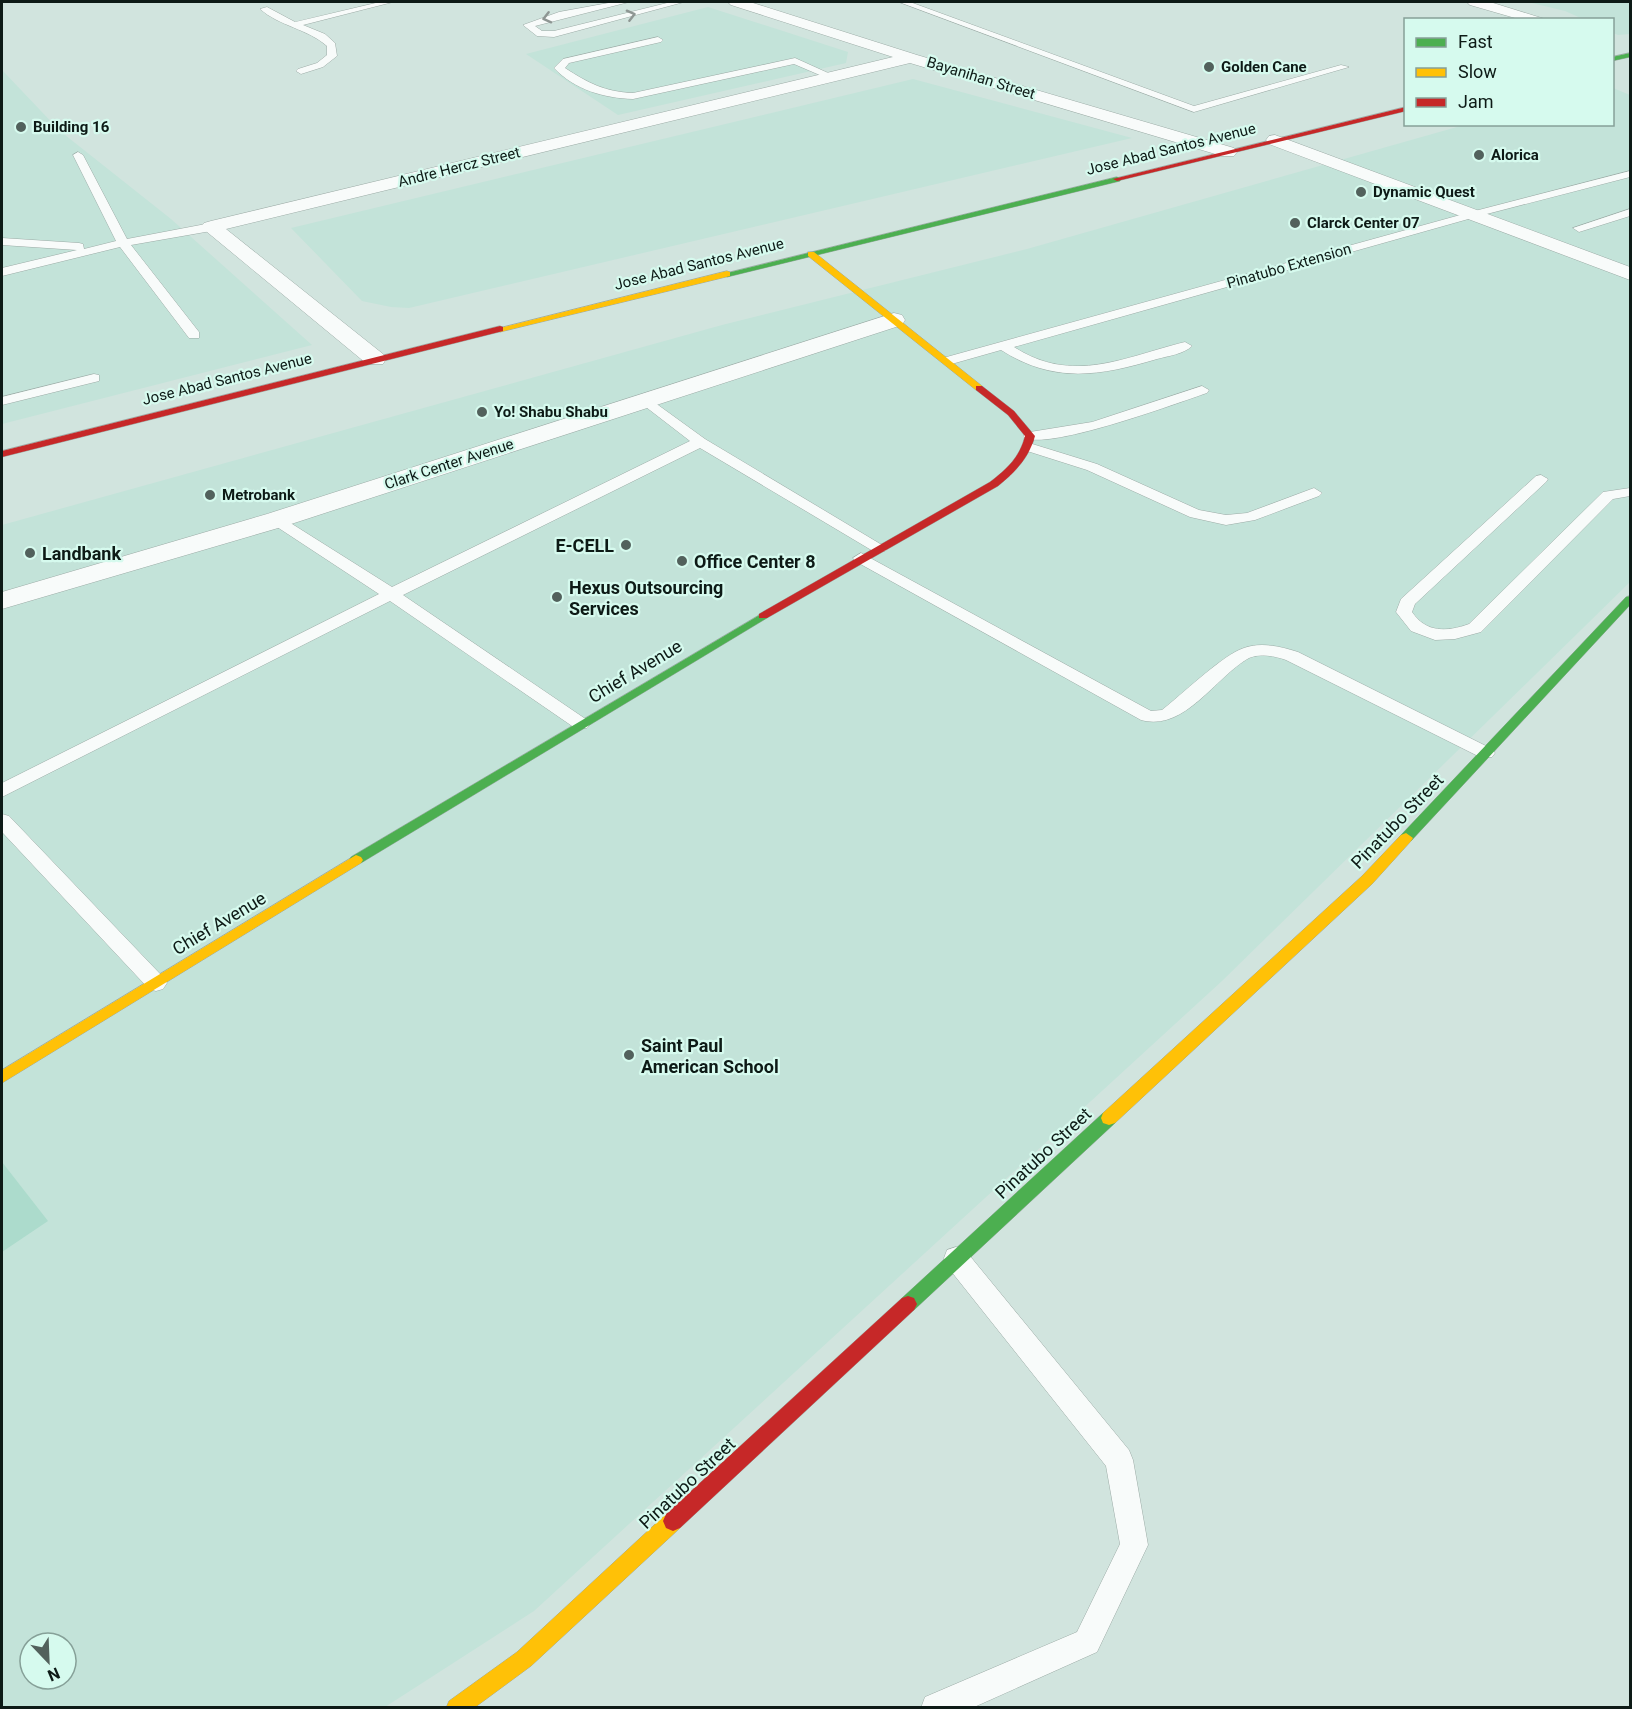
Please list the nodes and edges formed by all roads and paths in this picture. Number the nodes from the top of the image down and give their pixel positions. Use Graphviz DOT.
graph roads {
  1 [pos="389,2"];
  2 [pos="625,2"];
  3 [pos="657,2"];
  4 [pos="680,2"];
  5 [pos="736,2"];
  6 [pos="903,2"];
  7 [pos="1475,2"];
  8 [pos="670,5"];
  9 [pos="264,9"];
  10 [pos="1534,18"];
  11 [pos="294,25"];
  12 [pos="657,40"];
  13 [pos="911,58"];
  14 [pos="1344,67"];
  15 [pos="301,70"];
  16 [pos="832,77"];
  17 [pos="1404,109"];
  18 [pos="1275,140"];
  19 [pos="1228,152"];
  20 [pos="78,155"];
  21 [pos="1630,174"];
  22 [pos="1630,212"];
  23 [pos="1475,214"];
  24 [pos="211,227"];
  25 [pos="1579,228"];
  26 [pos="2,241"];
  27 [pos="123,243"];
  28 [pos="100,249"];
  29 [pos="811,254"];
  30 [pos="2,272"];
  31 [pos="1630,274"];
  32 [pos="894,320"];
  33 [pos="194,335"];
  34 [pos="1004,346"];
  35 [pos="1185,346"];
  36 [pos="375,359"];
  37 [pos="948,362"];
  38 [pos="94,378"];
  39 [pos="1202,390"];
  40 [pos="2,401"];
  41 [pos="646,401"];
  42 [pos="700,442"];
  43 [pos="1030,442"];
  44 [pos="2,454"];
  45 [pos="1541,479"];
  46 [pos="1630,492"];
  47 [pos="1314,493"];
  48 [pos="276,520"];
  49 [pos="879,548"];
  50 [pos="861,558"];
  51 [pos="391,594"];
  52 [pos="1630,599"];
  53 [pos="2,601"];
  54 [pos="582,724"];
  55 [pos="1486,753"];
  56 [pos="2,791"];
  57 [pos="2,821"];
  58 [pos="156,983"];
  59 [pos="2,1077"];
  60 [pos="956,1258"];
  61 [pos="456,1707"];
  62 [pos="936,1707"];
  1 -- 11 [label="lane"];
  2 -- 8 [label="lane, one-way"];
  3 -- 8 [label="lane"];
  4 -- 8 [label="lane"];
  5 -- 13 [label="street, Bayanihan Street"];
  6 -- 14 [label="lane"];
  7 -- 10 [label="street"];
  9 -- 11 [label="lane"];
  11 -- 15 [label="lane"];
  12 -- 16 [label="lane"];
  13 -- 16 [label="street, Andre Hercz Street"];
  13 -- 19 [label="street, Bayanihan Street"];
  16 -- 24 [label="street, Andre Hercz Street"];
  17 -- 18 [label="street, Jose Abad Santos Avenue"];
  18 -- 19 [label="street, Jose Abad Santos Avenue"];
  18 -- 23 [label="street"];
  19 -- 29 [label="street, Jose Abad Santos Avenue"];
  20 -- 27 [label="lane"];
  21 -- 23 [label="lane, Pinatubo Extension"];
  22 -- 25 [label="lane"];
  23 -- 31 [label="street"];
  23 -- 34 [label="lane, Pinatubo Extension"];
  24 -- 27 [label="lane"];
  24 -- 36 [label="street"];
  26 -- 28 [label="lane"];
  27 -- 28 [label="lane"];
  27 -- 33 [label="lane"];
  28 -- 30 [label="lane"];
  29 -- 32 [label="street"];
  29 -- 36 [label="street, Jose Abad Santos Avenue"];
  32 -- 37 [label="street"];
  32 -- 41 [label="street, Clark Center Avenue"];
  34 -- 35 [label="lane"];
  34 -- 37 [label="lane, Pinatubo Extension"];
  36 -- 44 [label="street, Jose Abad Santos Avenue"];
  37 -- 43 [label="street"];
  38 -- 40 [label="lane"];
  39 -- 43 [label="lane"];
  41 -- 42 [label="lane"];
  41 -- 48 [label="street, Clark Center Avenue"];
  42 -- 49 [label="lane"];
  42 -- 51 [label="lane"];
  43 -- 47 [label="lane"];
  43 -- 49 [label="street, Chief Avenue"];
  45 -- 46 [label="lane"];
  48 -- 51 [label="lane"];
  48 -- 53 [label="street, Clark Center Avenue"];
  49 -- 50 [label="street, Chief Avenue"];
  50 -- 54 [label="street, Chief Avenue"];
  50 -- 55 [label="lane"];
  51 -- 54 [label="lane"];
  51 -- 56 [label="lane"];
  52 -- 55 [label="street, Pinatubo Street"];
  54 -- 58 [label="street, Chief Avenue"];
  55 -- 60 [label="street, Pinatubo Street"];
  57 -- 58 [label="lane"];
  58 -- 59 [label="street, Chief Avenue"];
  60 -- 61 [label="street, Pinatubo Street"];
  60 -- 62 [label="lane"];
}
